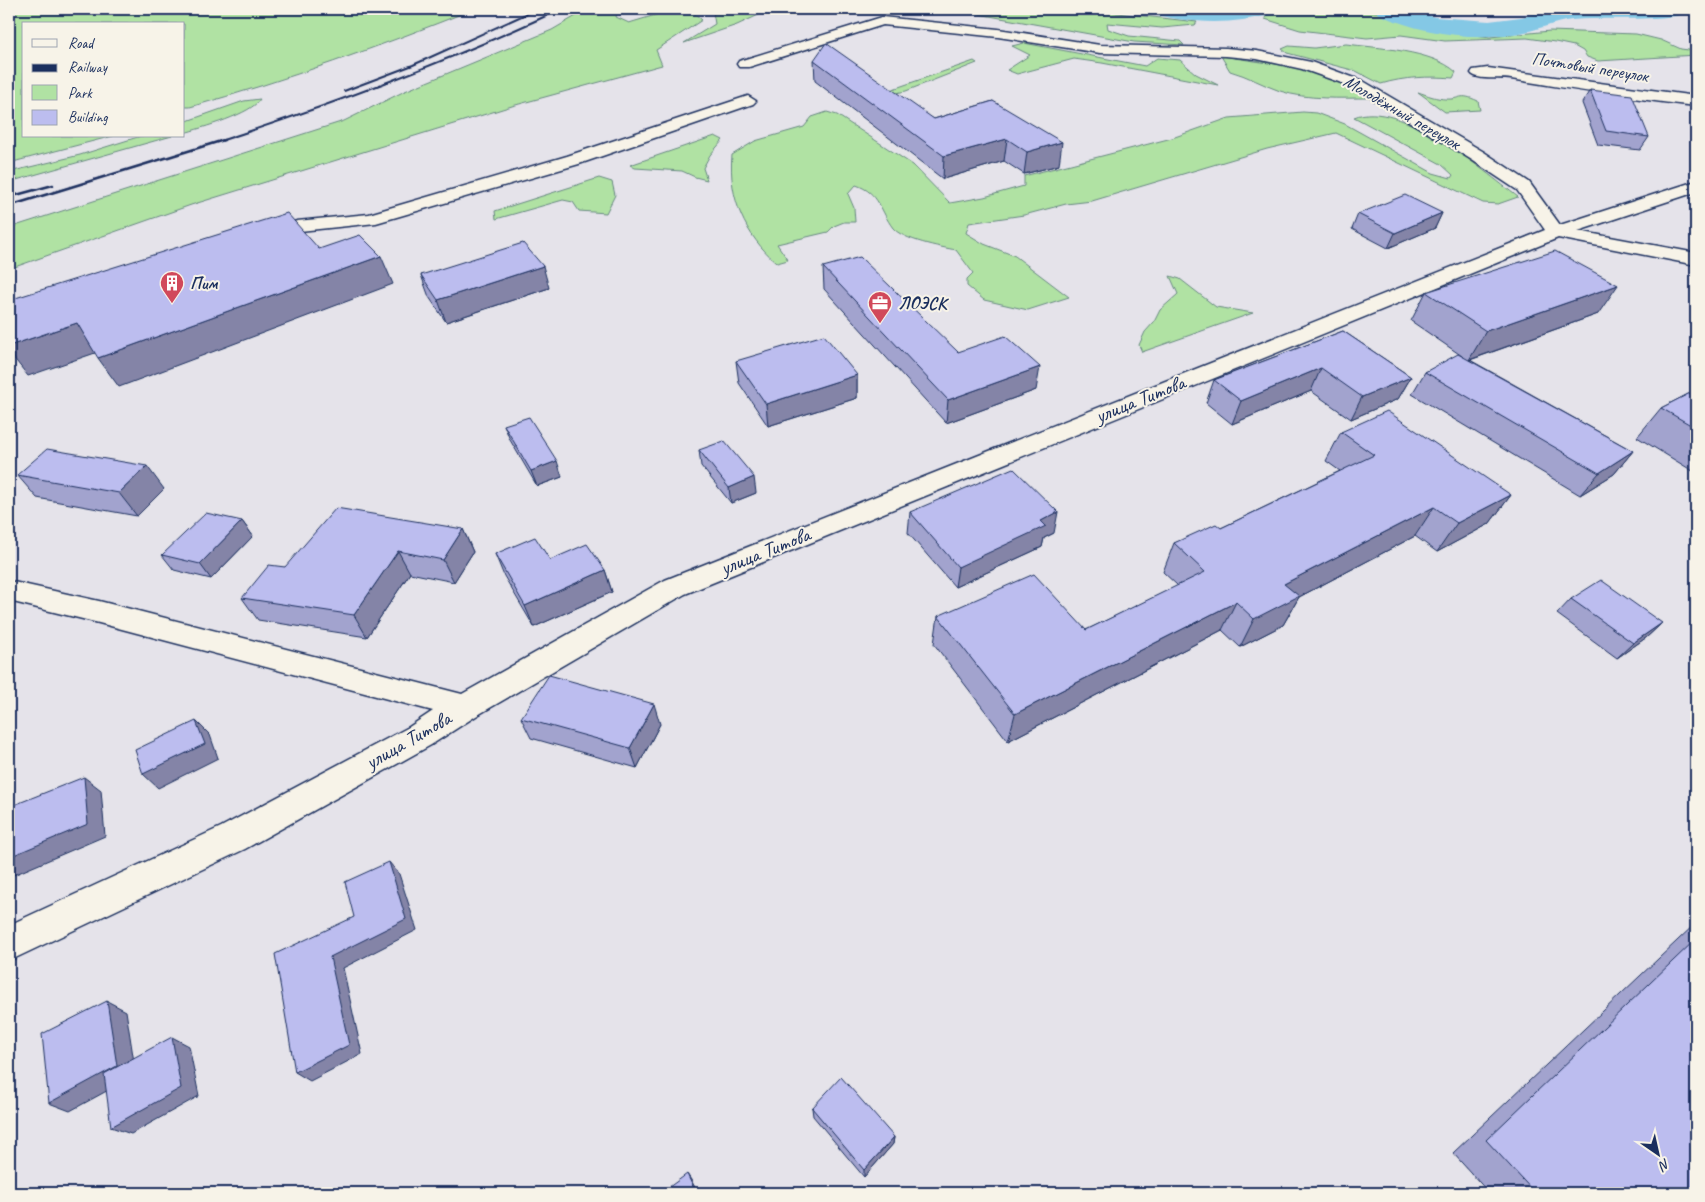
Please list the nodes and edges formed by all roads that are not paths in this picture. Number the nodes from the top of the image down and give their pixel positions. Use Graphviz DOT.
graph roads {
  1 [pos="744,64"];
  2 [pos="1478,73"];
  3 [pos="748,101"];
  4 [pos="1696,101"];
  5 [pos="1696,186"];
  6 [pos="1556,232"];
  7 [pos="242,244"];
  8 [pos="1696,259"];
  9 [pos="9,591"];
  10 [pos="465,706"];
  11 [pos="9,943"];
  1 -- 6 [label="street, Молодёжный переулок"];
  2 -- 4 [label="street, Почтовый переулок"];
  3 -- 7 [label="street"];
  5 -- 6 [label="street, улица Титова"];
  6 -- 8 [label="street"];
  6 -- 10 [label="street, улица Титова"];
  9 -- 10 [label="street"];
  10 -- 11 [label="street, улица Титова"];
}
